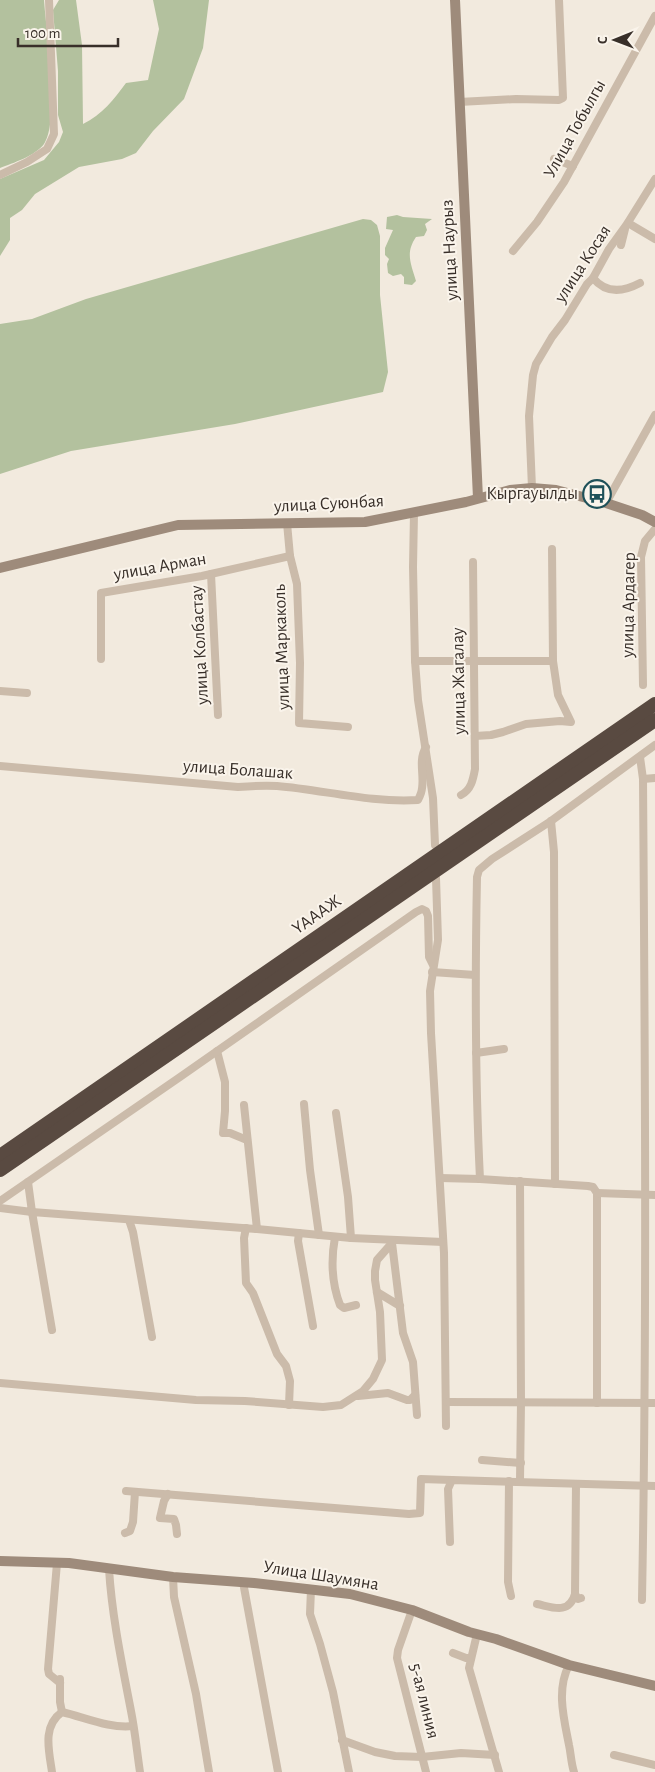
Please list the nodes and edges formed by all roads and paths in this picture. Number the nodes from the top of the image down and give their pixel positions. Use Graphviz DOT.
graph roads {
  1 [pos="49,0"];
  2 [pos="455,0"];
  3 [pos="559,0"];
  4 [pos="655,16"];
  5 [pos="459,102"];
  6 [pos="554,159"];
  7 [pos="574,166"];
  8 [pos="0,175"];
  9 [pos="655,179"];
  10 [pos="627,224"];
  11 [pos="655,239"];
  12 [pos="621,245"];
  13 [pos="514,251"];
  14 [pos="593,278"];
  15 [pos="640,283"];
  16 [pos="655,415"];
  17 [pos="532,488"];
  18 [pos="478,498"];
  19 [pos="606,504"];
  20 [pos="414,513"];
  21 [pos="655,522"];
  22 [pos="287,523"];
  23 [pos="655,529"];
  24 [pos="552,549"];
  25 [pos="290,556"];
  26 [pos="473,562"];
  27 [pos="0,568"];
  28 [pos="211,574"];
  29 [pos="101,659"];
  30 [pos="473,660"];
  31 [pos="415,661"];
  32 [pos="554,661"];
  33 [pos="643,685"];
  34 [pos="0,691"];
  35 [pos="27,694"];
  36 [pos="655,704"];
  37 [pos="218,715"];
  38 [pos="655,720"];
  39 [pos="348,728"];
  40 [pos="475,736"];
  41 [pos="655,745"];
  42 [pos="426,747"];
  43 [pos="640,757"];
  44 [pos="0,766"];
  45 [pos="655,778"];
  46 [pos="643,779"];
  47 [pos="461,795"];
  48 [pos="551,821"];
  49 [pos="435,845"];
  50 [pos="436,878"];
  51 [pos="433,968"];
  52 [pos="476,975"];
  53 [pos="504,1049"];
  54 [pos="217,1051"];
  55 [pos="476,1053"];
  56 [pos="304,1104"];
  57 [pos="244,1105"];
  58 [pos="336,1113"];
  59 [pos="247,1140"];
  60 [pos="0,1156"];
  61 [pos="0,1170"];
  62 [pos="440,1178"];
  63 [pos="480,1179"];
  64 [pos="520,1181"];
  65 [pos="28,1182"];
  66 [pos="555,1184"];
  67 [pos="597,1193"];
  68 [pos="645,1194"];
  69 [pos="655,1195"];
  70 [pos="0,1201"];
  71 [pos="0,1208"];
  72 [pos="32,1212"];
  73 [pos="129,1220"];
  74 [pos="246,1228"];
  75 [pos="257,1229"];
  76 [pos="299,1234"];
  77 [pos="319,1235"];
  78 [pos="336,1237"];
  79 [pos="351,1238"];
  80 [pos="392,1242"];
  81 [pos="443,1242"];
  82 [pos="377,1292"];
  83 [pos="356,1305"];
  84 [pos="400,1306"];
  85 [pos="313,1326"];
  86 [pos="52,1330"];
  87 [pos="152,1337"];
  88 [pos="0,1383"];
  89 [pos="415,1395"];
  90 [pos="358,1396"];
  91 [pos="447,1402"];
  92 [pos="522,1402"];
  93 [pos="597,1402"];
  94 [pos="644,1403"];
  95 [pos="655,1403"];
  96 [pos="289,1405"];
  97 [pos="417,1416"];
  98 [pos="446,1426"];
  99 [pos="482,1460"];
  100 [pos="520,1463"];
  101 [pos="452,1480"];
  102 [pos="508,1481"];
  103 [pos="520,1481"];
  104 [pos="576,1484"];
  105 [pos="645,1485"];
  106 [pos="655,1486"];
  107 [pos="126,1491"];
  108 [pos="135,1492"];
  109 [pos="168,1494"];
  110 [pos="125,1533"];
  111 [pos="177,1534"];
  112 [pos="450,1542"];
  113 [pos="0,1561"];
  114 [pos="57,1563"];
  115 [pos="109,1569"];
  116 [pos="173,1577"];
  117 [pos="243,1582"];
  118 [pos="311,1589"];
  119 [pos="511,1596"];
  120 [pos="642,1600"];
  121 [pos="537,1604"];
  122 [pos="412,1610"];
  123 [pos="477,1634"];
  124 [pos="453,1653"];
  125 [pos="471,1658"];
  126 [pos="569,1665"];
  127 [pos="655,1686"];
  128 [pos="62,1712"];
  129 [pos="133,1726"];
  130 [pos="342,1740"];
  131 [pos="495,1755"];
  132 [pos="614,1755"];
  133 [pos="422,1757"];
  134 [pos="655,1765"];
  135 [pos="52,1772"];
  136 [pos="140,1772"];
  137 [pos="209,1772"];
  138 [pos="278,1772"];
  139 [pos="349,1772"];
  140 [pos="426,1772"];
  141 [pos="499,1772"];
  142 [pos="574,1772"];
  1 -- 8 [label="street"];
  2 -- 5 [label="street, улица Наурыз"];
  3 -- 5 [label="street"];
  4 -- 7 [label="street, Улица Тобылгы"];
  5 -- 18 [label="street, улица Наурыз"];
  6 -- 7 [label="street"];
  7 -- 13 [label="street, Улица Тобылгы"];
  9 -- 10 [label="street, улица Косая"];
  10 -- 11 [label="street"];
  10 -- 12 [label="street"];
  10 -- 14 [label="street, улица Косая"];
  14 -- 15 [label="street"];
  14 -- 17 [label="street, улица Косая"];
  16 -- 19 [label="street"];
  17 -- 18 [label="street, улица Суюнбая"];
  17 -- 19 [label="street, улица Суюнбая"];
  18 -- 20 [label="street, улица Суюнбая"];
  19 -- 21 [label="street, улица Суюнбая"];
  20 -- 22 [label="street, улица Суюнбая"];
  20 -- 31 [label="street"];
  22 -- 25 [label="street, улица Маркаколь"];
  22 -- 27 [label="street, улица Суюнбая"];
  23 -- 33 [label="street, улица Ардагер"];
  24 -- 32 [label="street"];
  25 -- 28 [label="street, улица Арман"];
  25 -- 39 [label="street, улица Маркаколь"];
  26 -- 30 [label="street, улица Жагалау"];
  28 -- 29 [label="street, улица Арман"];
  28 -- 37 [label="street, улица Колбастау"];
  30 -- 31 [label="street"];
  30 -- 32 [label="street"];
  30 -- 40 [label="street, улица Жагалау"];
  31 -- 42 [label="street"];
  32 -- 40 [label="street"];
  34 -- 35 [label="street"];
  36 -- 60 [label="highway, ҮАААЖ"];
  38 -- 61 [label="highway, ҮАААЖ"];
  40 -- 47 [label="street, улица Жагалау"];
  41 -- 43 [label="street"];
  42 -- 44 [label="street, улица Болашак"];
  42 -- 49 [label="street"];
  43 -- 46 [label="street"];
  43 -- 48 [label="street"];
  45 -- 46 [label="street"];
  46 -- 68 [label="street"];
  48 -- 52 [label="street"];
  48 -- 66 [label="street"];
  50 -- 51 [label="street"];
  51 -- 52 [label="street"];
  51 -- 54 [label="street"];
  51 -- 62 [label="street"];
  52 -- 55 [label="street"];
  53 -- 55 [label="street"];
  54 -- 59 [label="street"];
  54 -- 65 [label="street"];
  55 -- 63 [label="street"];
  56 -- 77 [label="street"];
  57 -- 59 [label="street"];
  58 -- 79 [label="street"];
  59 -- 75 [label="street"];
  62 -- 63 [label="street"];
  62 -- 81 [label="street"];
  63 -- 64 [label="street"];
  64 -- 66 [label="street"];
  64 -- 92 [label="street"];
  65 -- 70 [label="street"];
  65 -- 72 [label="street"];
  66 -- 67 [label="street"];
  67 -- 68 [label="street"];
  67 -- 93 [label="street"];
  68 -- 69 [label="street"];
  68 -- 94 [label="street"];
  71 -- 72 [label="street"];
  72 -- 73 [label="street"];
  72 -- 86 [label="street"];
  73 -- 74 [label="street"];
  73 -- 87 [label="street"];
  74 -- 75 [label="street"];
  74 -- 96 [label="street"];
  75 -- 76 [label="street"];
  76 -- 77 [label="street"];
  76 -- 85 [label="street"];
  77 -- 78 [label="street"];
  78 -- 79 [label="street"];
  78 -- 83 [label="street"];
  79 -- 80 [label="street"];
  80 -- 81 [label="street"];
  80 -- 82 [label="street"];
  80 -- 84 [label="street"];
  81 -- 91 [label="street"];
  82 -- 84 [label="street"];
  82 -- 90 [label="street"];
  84 -- 89 [label="street"];
  88 -- 96 [label="street"];
  89 -- 90 [label="street"];
  89 -- 97 [label="street"];
  90 -- 96 [label="street"];
  91 -- 92 [label="street"];
  91 -- 98 [label="street"];
  92 -- 93 [label="street"];
  92 -- 100 [label="street"];
  93 -- 94 [label="street"];
  94 -- 95 [label="street"];
  94 -- 105 [label="street"];
  99 -- 100 [label="street"];
  100 -- 103 [label="street"];
  101 -- 102 [label="street"];
  101 -- 109 [label="street"];
  101 -- 112 [label="street"];
  102 -- 103 [label="street"];
  102 -- 119 [label="street"];
  103 -- 104 [label="street"];
  104 -- 105 [label="street"];
  104 -- 121 [label="street"];
  105 -- 106 [label="street"];
  105 -- 120 [label="street"];
  107 -- 108 [label="street"];
  108 -- 109 [label="street"];
  108 -- 110 [label="street"];
  109 -- 111 [label="street"];
  113 -- 114 [label="street, Улица Шаумяна"];
  114 -- 115 [label="street, Улица Шаумяна"];
  114 -- 128 [label="street"];
  115 -- 116 [label="street, Улица Шаумяна"];
  115 -- 129 [label="street"];
  116 -- 117 [label="street, Улица Шаумяна"];
  116 -- 137 [label="street"];
  117 -- 118 [label="street, Улица Шаумяна"];
  117 -- 138 [label="street"];
  118 -- 122 [label="street, Улица Шаумяна"];
  118 -- 130 [label="street"];
  122 -- 123 [label="street, Улица Шаумяна"];
  122 -- 133 [label="street, 5-ая линия"];
  123 -- 125 [label="street"];
  123 -- 126 [label="street, Улица Шаумяна"];
  124 -- 125 [label="street"];
  125 -- 131 [label="street"];
  126 -- 127 [label="street, Улица Шаумяна"];
  126 -- 142 [label="street"];
  128 -- 129 [label="street"];
  128 -- 135 [label="street"];
  129 -- 136 [label="street"];
  130 -- 133 [label="street"];
  130 -- 139 [label="street"];
  131 -- 133 [label="street"];
  131 -- 141 [label="street"];
  132 -- 134 [label="street"];
  133 -- 140 [label="street, 5-ая линия"];
}
